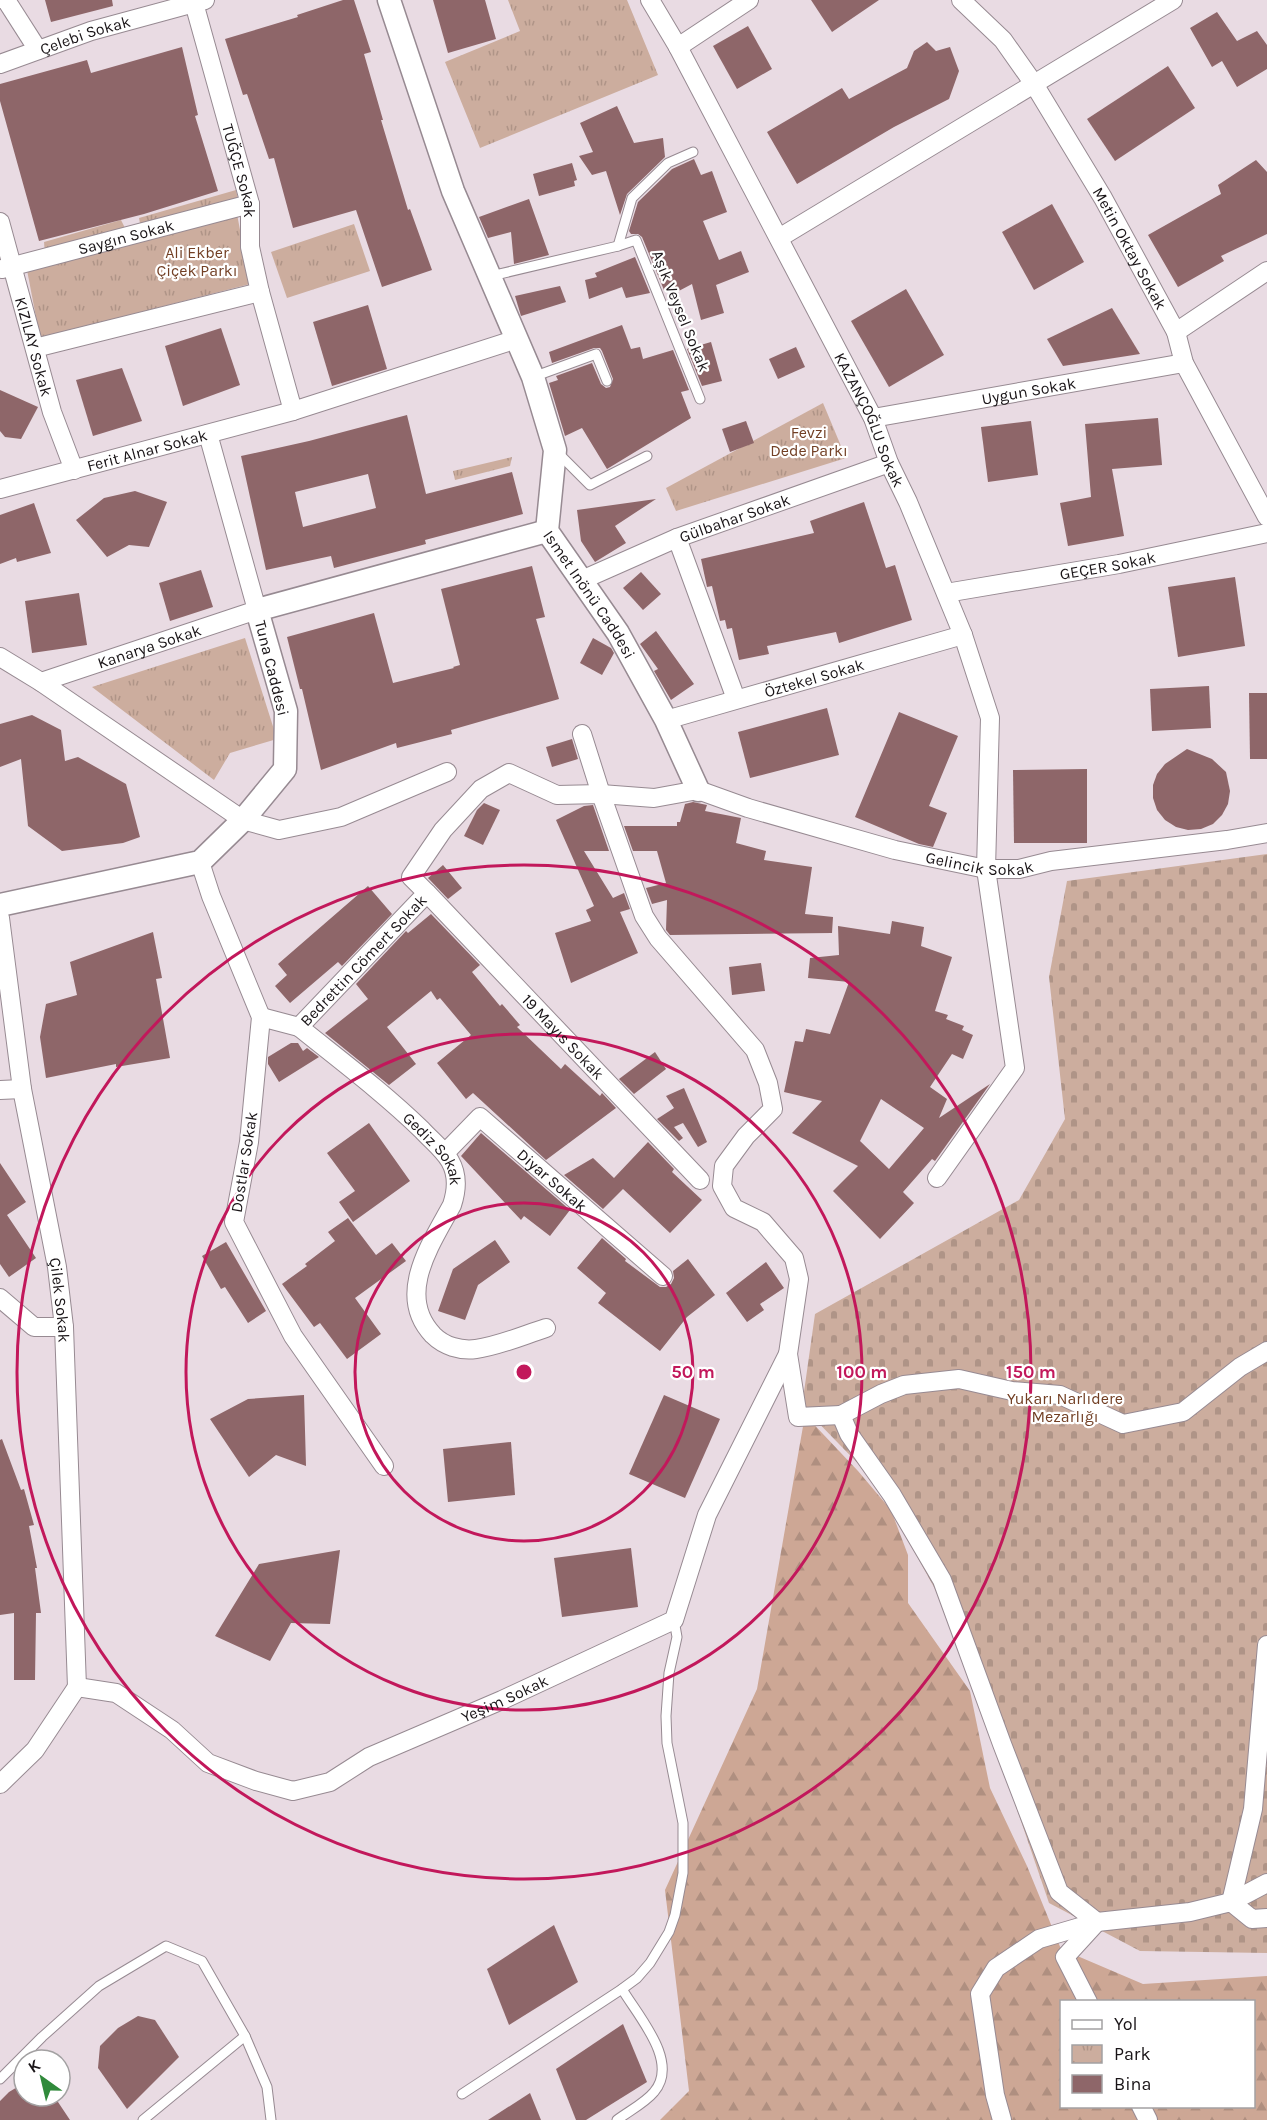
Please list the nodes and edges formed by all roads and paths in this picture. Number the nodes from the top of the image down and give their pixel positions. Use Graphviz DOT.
graph roads {
  1 [pos="6,0"];
  2 [pos="389,0"];
  3 [pos="650,0"];
  4 [pos="748,0"];
  5 [pos="961,0"];
  6 [pos="1173,0"];
  7 [pos="200,2"];
  8 [pos="980,7"];
  9 [pos="147,8"];
  10 [pos="678,47"];
  11 [pos="38,50"];
  12 [pos="0,64"];
  13 [pos="1034,84"];
  14 [pos="693,152"];
  15 [pos="250,204"];
  16 [pos="0,222"];
  17 [pos="778,238"];
  18 [pos="618,246"];
  19 [pos="6,268"];
  20 [pos="1267,271"];
  21 [pos="491,276"];
  22 [pos="260,292"];
  23 [pos="1176,332"];
  24 [pos="517,339"];
  25 [pos="35,348"];
  26 [pos="1184,363"];
  27 [pos="533,377"];
  28 [pos="607,381"];
  29 [pos="700,399"];
  30 [pos="294,411"];
  31 [pos="873,418"];
  32 [pos="208,434"];
  33 [pos="555,450"];
  34 [pos="647,456"];
  35 [pos="889,463"];
  36 [pos="74,470"];
  37 [pos="0,489"];
  38 [pos="1267,517"];
  39 [pos="547,531"];
  40 [pos="1267,533"];
  41 [pos="677,538"];
  42 [pos="582,580"];
  43 [pos="946,593"];
  44 [pos="256,610"];
  45 [pos="963,635"];
  46 [pos="0,657"];
  47 [pos="41,682"];
  48 [pos="736,699"];
  49 [pos="666,720"];
  50 [pos="582,734"];
  51 [pos="447,772"];
  52 [pos="698,790"];
  53 [pos="601,794"];
  54 [pos="243,820"];
  55 [pos="1267,833"];
  56 [pos="200,862"];
  57 [pos="986,869"];
  58 [pos="427,893"];
  59 [pos="0,905"];
  60 [pos="0,918"];
  61 [pos="261,1017"];
  62 [pos="299,1027"];
  63 [pos="22,1089"];
  64 [pos="0,1090"];
  65 [pos="445,1153"];
  66 [pos="937,1179"];
  67 [pos="700,1180"];
  68 [pos="663,1276"];
  69 [pos="0,1298"];
  70 [pos="64,1327"];
  71 [pos="546,1328"];
  72 [pos="1267,1351"];
  73 [pos="788,1354"];
  74 [pos="841,1415"];
  75 [pos="384,1466"];
  76 [pos="674,1620"];
  77 [pos="1267,1646"];
  78 [pos="77,1687"];
  79 [pos="0,1784"];
  80 [pos="1267,1884"];
  81 [pos="1231,1902"];
  82 [pos="1267,1918"];
  83 [pos="1097,1922"];
  84 [pos="622,1989"];
  85 [pos="1087,2000"];
  86 [pos="245,2036"];
  87 [pos="0,2079"];
  88 [pos="462,2094"];
  89 [pos="143,2120"];
  90 [pos="271,2120"];
  91 [pos="617,2120"];
  92 [pos="1002,2120"];
  1 -- 11 [label="street"];
  2 -- 21 [label="street, Ismet Inönü Caddesi"];
  3 -- 10 [label="street, KAZANÇOĞLU Sokak"];
  4 -- 10 [label="street"];
  5 -- 8 [label="street, Metin Oktay Sokak"];
  6 -- 13 [label="street"];
  7 -- 9 [label="street, Çelebi Sokak"];
  7 -- 15 [label="street, TUĞÇE Sokak"];
  8 -- 13 [label="street, Metin Oktay Sokak"];
  9 -- 11 [label="street, Çelebi Sokak"];
  10 -- 17 [label="street, KAZANÇOĞLU Sokak"];
  11 -- 12 [label="street, Çelebi Sokak"];
  13 -- 17 [label="street"];
  13 -- 23 [label="street, Metin Oktay Sokak"];
  14 -- 18 [label="lane"];
  15 -- 19 [label="street, Saygın Sokak"];
  15 -- 22 [label="street, TUĞÇE Sokak"];
  16 -- 19 [label="street, KIZILAY Sokak"];
  17 -- 31 [label="street, KAZANÇOĞLU Sokak"];
  18 -- 21 [label="lane, Aşık Veysel Sokak"];
  18 -- 29 [label="lane, Aşık Veysel Sokak"];
  19 -- 25 [label="street, KIZILAY Sokak"];
  20 -- 23 [label="street"];
  21 -- 24 [label="street, Ismet Inönü Caddesi"];
  22 -- 25 [label="street"];
  22 -- 30 [label="street, TUĞÇE Sokak"];
  23 -- 26 [label="street, Metin Oktay Sokak"];
  24 -- 27 [label="street, Ismet Inönü Caddesi"];
  24 -- 30 [label="street, Ferit Alnar Sokak"];
  25 -- 36 [label="street, KIZILAY Sokak"];
  26 -- 31 [label="street, Uygun Sokak"];
  26 -- 38 [label="street, Metin Oktay Sokak"];
  27 -- 28 [label="lane"];
  27 -- 33 [label="street, Ismet Inönü Caddesi"];
  30 -- 32 [label="street, Ferit Alnar Sokak"];
  31 -- 35 [label="street, KAZANÇOĞLU Sokak"];
  32 -- 36 [label="street, Ferit Alnar Sokak"];
  32 -- 44 [label="street"];
  33 -- 34 [label="lane"];
  33 -- 39 [label="street, Ismet Inönü Caddesi"];
  35 -- 41 [label="street, Gülbahar Sokak"];
  35 -- 43 [label="street, KAZANÇOĞLU Sokak"];
  36 -- 37 [label="street, Ferit Alnar Sokak"];
  39 -- 42 [label="street, Ismet Inönü Caddesi"];
  39 -- 44 [label="street, Tuna Caddesi"];
  40 -- 43 [label="street, GEÇER Sokak"];
  41 -- 42 [label="street, Gülbahar Sokak"];
  41 -- 48 [label="street"];
  42 -- 49 [label="street, Ismet Inönü Caddesi"];
  43 -- 45 [label="street, KAZANÇOĞLU Sokak"];
  44 -- 47 [label="street, Kanarya Sokak"];
  44 -- 54 [label="street, Tuna Caddesi"];
  45 -- 48 [label="street, Öztekel Sokak"];
  45 -- 57 [label="street, KAZANÇOĞLU Sokak"];
  46 -- 47 [label="street"];
  47 -- 54 [label="street"];
  48 -- 49 [label="street, Öztekel Sokak"];
  49 -- 52 [label="street, Ismet Inönü Caddesi"];
  50 -- 53 [label="street"];
  51 -- 54 [label="street"];
  52 -- 53 [label="street, Bedrettin Cömert Sokak"];
  52 -- 57 [label="street, Gelincik Sokak"];
  53 -- 58 [label="street, Bedrettin Cömert Sokak"];
  53 -- 73 [label="street"];
  54 -- 56 [label="street, Tuna Caddesi"];
  55 -- 57 [label="street, Gelincik Sokak"];
  56 -- 59 [label="street"];
  56 -- 61 [label="street, Dostlar Sokak"];
  57 -- 66 [label="street, KAZANÇOĞLU Sokak"];
  58 -- 62 [label="street, Bedrettin Cömert Sokak"];
  58 -- 67 [label="street, 19 Mayıs Sokak"];
  60 -- 63 [label="street, Çilek Sokak"];
  61 -- 62 [label="street, Bedrettin Cömert Sokak"];
  61 -- 75 [label="street, Dostlar Sokak"];
  62 -- 65 [label="street, Gediz Sokak"];
  63 -- 64 [label="street"];
  63 -- 70 [label="street, Çilek Sokak"];
  65 -- 68 [label="street, Diyar Sokak"];
  65 -- 71 [label="street, Gediz Sokak"];
  69 -- 70 [label="street"];
  70 -- 78 [label="street, Çilek Sokak"];
  72 -- 74 [label="street"];
  73 -- 74 [label="street"];
  73 -- 76 [label="street"];
  74 -- 83 [label="street"];
  76 -- 78 [label="street, Yeşim Sokak"];
  76 -- 84 [label="lane"];
  77 -- 81 [label="street"];
  78 -- 79 [label="street"];
  80 -- 81 [label="street"];
  81 -- 82 [label="street"];
  81 -- 83 [label="street"];
  83 -- 85 [label="street"];
  83 -- 92 [label="street"];
  84 -- 88 [label="lane"];
  84 -- 91 [label="lane"];
  86 -- 87 [label="lane"];
  86 -- 89 [label="lane"];
  86 -- 90 [label="lane"];
}
